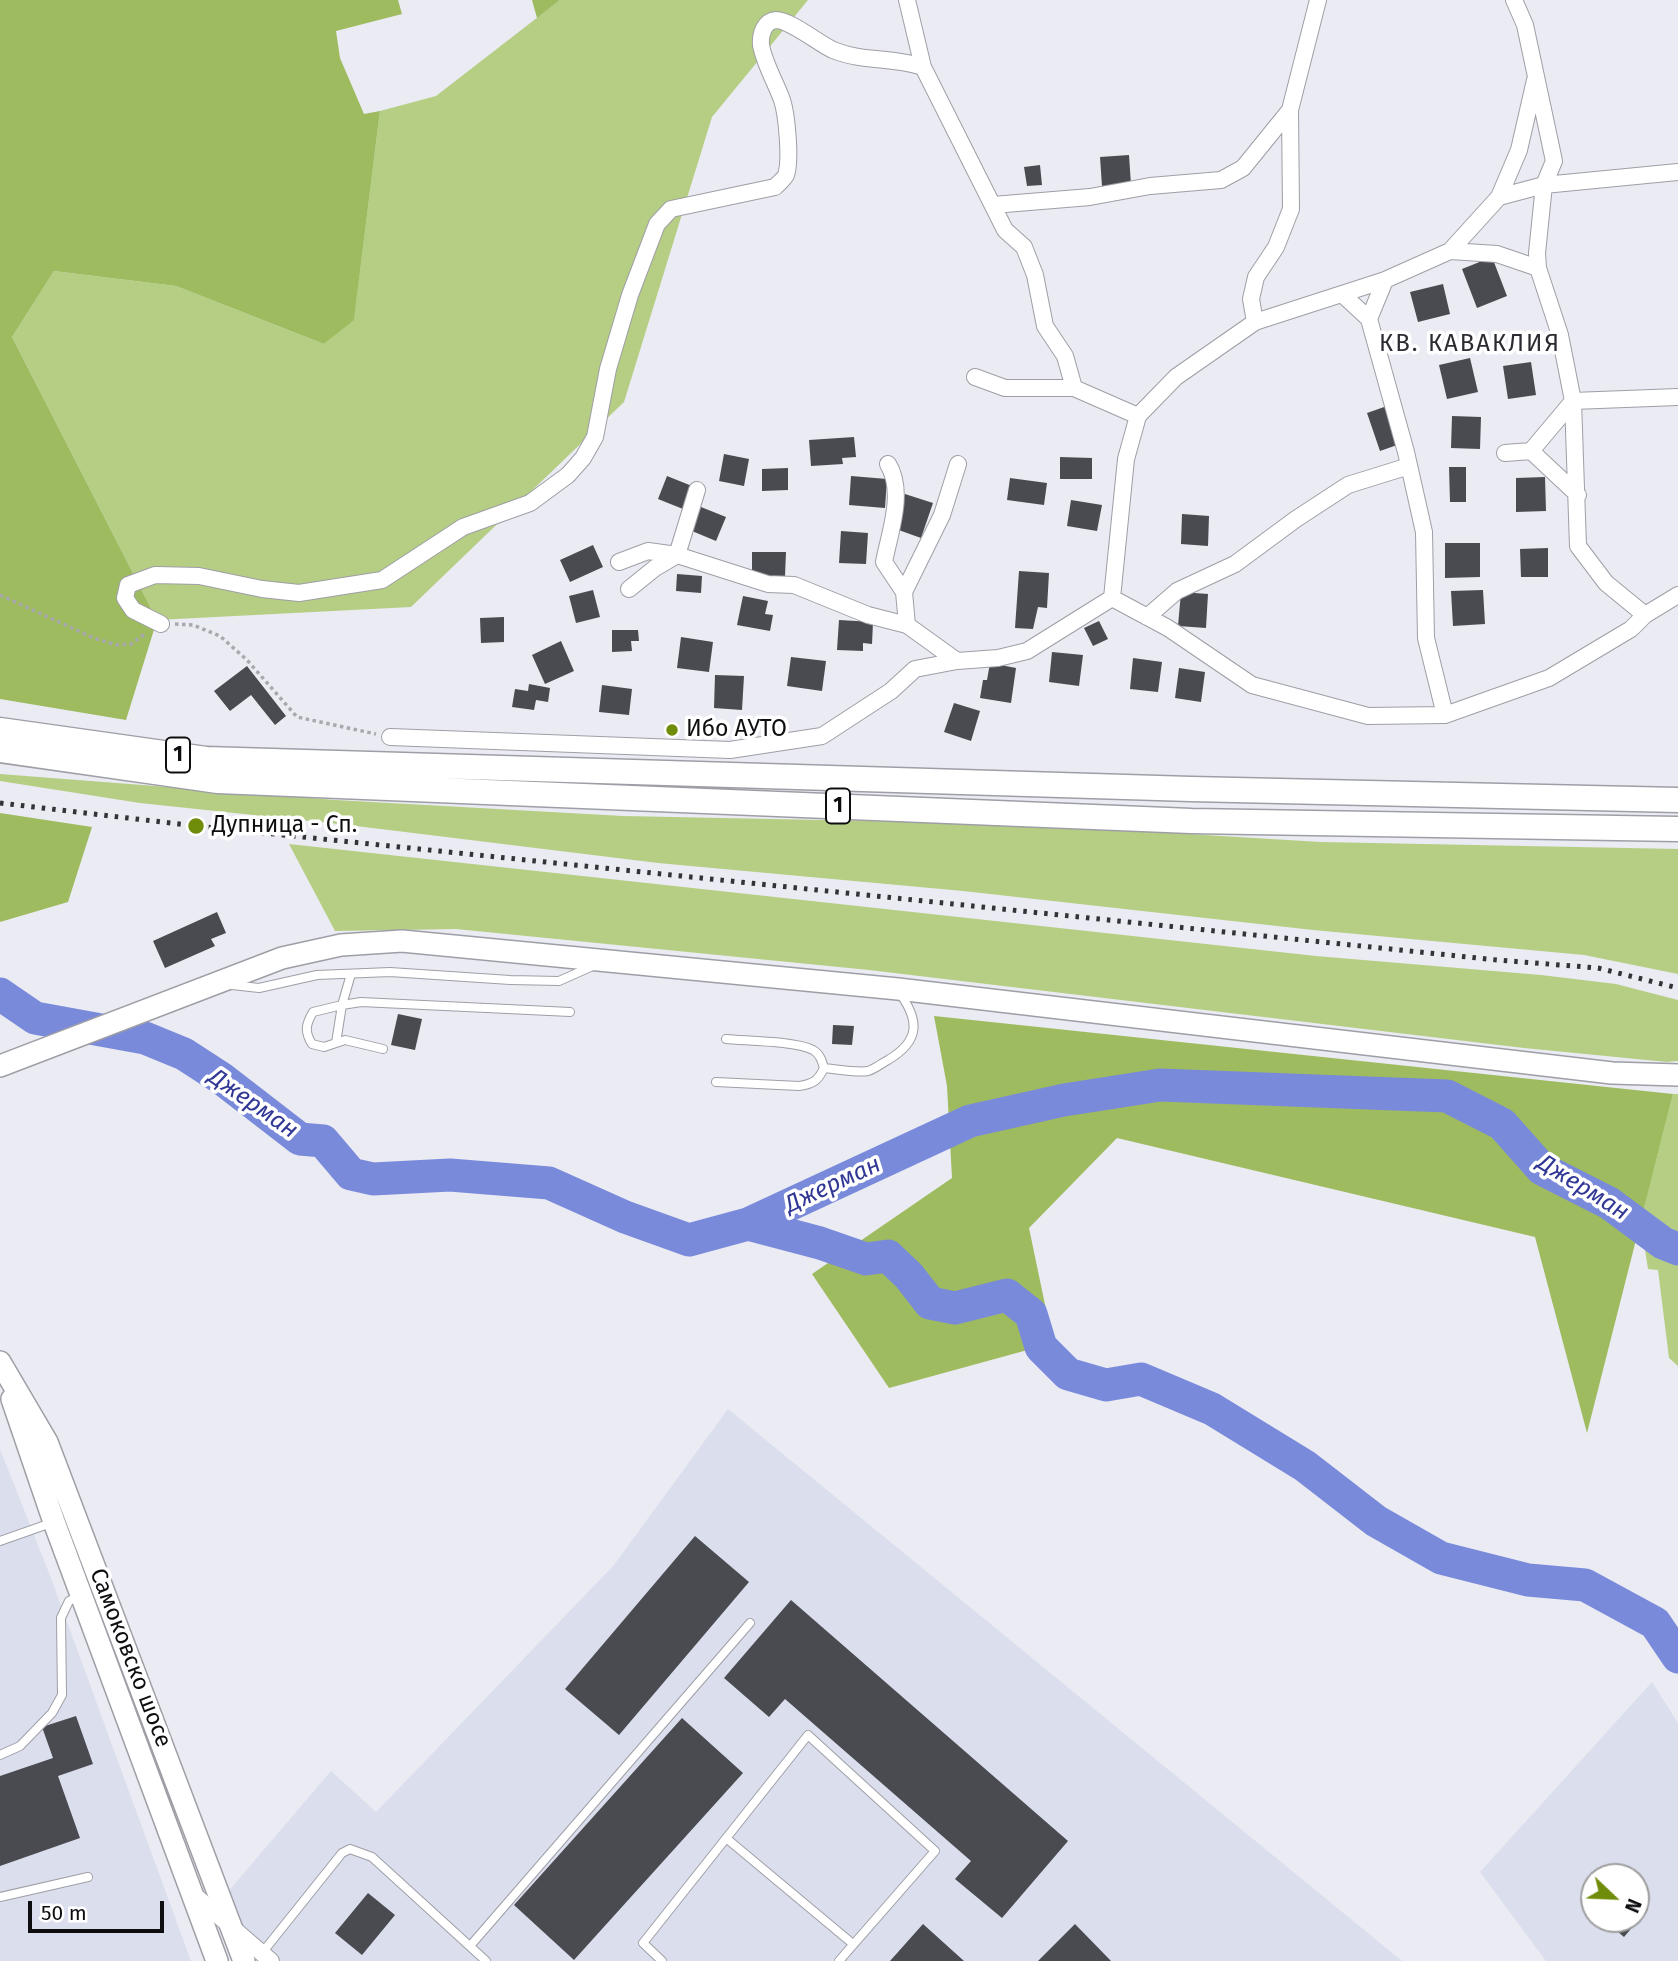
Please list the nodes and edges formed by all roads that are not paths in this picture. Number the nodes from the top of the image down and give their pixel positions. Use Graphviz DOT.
graph roads {
  1 [pos="907,0"];
  2 [pos="1318,0"];
  3 [pos="1514,0"];
  4 [pos="923,67"];
  5 [pos="1535,78"];
  6 [pos="1290,110"];
  7 [pos="1678,172"];
  8 [pos="1544,185"];
  9 [pos="1499,197"];
  10 [pos="993,205"];
  11 [pos="1450,251"];
  12 [pos="1538,268"];
  13 [pos="1385,281"];
  14 [pos="1342,294"];
  15 [pos="1368,319"];
  16 [pos="1255,321"];
  17 [pos="975,377"];
  18 [pos="1074,388"];
  19 [pos="1678,397"];
  20 [pos="1573,401"];
  21 [pos="1138,416"];
  22 [pos="1531,451"];
  23 [pos="1505,453"];
  24 [pos="888,464"];
  25 [pos="958,464"];
  26 [pos="1409,466"];
  27 [pos="697,491"];
  28 [pos="1578,495"];
  29 [pos="876,533"];
  30 [pos="677,555"];
  31 [pos="619,562"];
  32 [pos="884,562"];
  33 [pos="629,589"];
  34 [pos="904,593"];
  35 [pos="1678,595"];
  36 [pos="1112,598"];
  37 [pos="1645,615"];
  38 [pos="1147,617"];
  39 [pos="161,624"];
  40 [pos="907,625"];
  41 [pos="957,661"];
  42 [pos="1445,715"];
  43 [pos="0,730"];
  44 [pos="390,737"];
  45 [pos="0,750"];
  46 [pos="1678,800"];
  47 [pos="1678,829"];
  48 [pos="608,960"];
  49 [pos="351,974"];
  50 [pos="208,985"];
  51 [pos="898,989"];
  52 [pos="342,1004"];
  53 [pos="569,1012"];
  54 [pos="726,1039"];
  55 [pos="335,1043"];
  56 [pos="383,1049"];
  57 [pos="0,1066"];
  58 [pos="824,1068"];
  59 [pos="1678,1075"];
  60 [pos="716,1082"];
  61 [pos="0,1363"];
  62 [pos="54,1522"];
  63 [pos="0,1541"];
  64 [pos="81,1595"];
  65 [pos="750,1623"];
  66 [pos="0,1755"];
  67 [pos="726,1838"];
  68 [pos="88,1877"];
  69 [pos="192,1893"];
  70 [pos="0,1896"];
  71 [pos="230,1925"];
  72 [pos="853,1944"];
  73 [pos="470,1946"];
  74 [pos="259,1958"];
  75 [pos="217,1961"];
  76 [pos="486,1961"];
  77 [pos="662,1961"];
  78 [pos="839,1961"];
  1 -- 4 [label="street"];
  2 -- 6 [label="street"];
  3 -- 5 [label="street"];
  4 -- 10 [label="street"];
  4 -- 39 [label="street"];
  5 -- 8 [label="street"];
  5 -- 9 [label="street"];
  6 -- 10 [label="street"];
  6 -- 16 [label="street"];
  7 -- 8 [label="street"];
  8 -- 9 [label="street"];
  8 -- 12 [label="street"];
  9 -- 11 [label="street"];
  10 -- 18 [label="street"];
  11 -- 12 [label="street"];
  11 -- 13 [label="street"];
  12 -- 20 [label="street"];
  13 -- 14 [label="street"];
  13 -- 15 [label="street"];
  14 -- 15 [label="street"];
  14 -- 16 [label="street"];
  15 -- 26 [label="street"];
  16 -- 21 [label="street"];
  17 -- 18 [label="street"];
  18 -- 21 [label="street"];
  19 -- 20 [label="street"];
  20 -- 22 [label="street"];
  20 -- 28 [label="street"];
  21 -- 36 [label="street"];
  22 -- 23 [label="street"];
  22 -- 28 [label="street"];
  24 -- 32 [label="street"];
  25 -- 34 [label="street"];
  26 -- 38 [label="street"];
  26 -- 42 [label="street"];
  27 -- 30 [label="street"];
  28 -- 37 [label="street"];
  29 -- 32 [label="street"];
  30 -- 31 [label="street"];
  30 -- 33 [label="street"];
  30 -- 40 [label="street"];
  32 -- 34 [label="street"];
  34 -- 40 [label="street"];
  35 -- 37 [label="street"];
  36 -- 38 [label="street"];
  36 -- 41 [label="street"];
  37 -- 42 [label="street"];
  38 -- 42 [label="street"];
  40 -- 41 [label="street"];
  41 -- 44 [label="street"];
  43 -- 46 [label="main road, 1"];
  45 -- 47 [label="main road, 1"];
  48 -- 49 [label="lane"];
  48 -- 50 [label="main road"];
  48 -- 51 [label="main road"];
  49 -- 50 [label="lane"];
  49 -- 52 [label="lane"];
  50 -- 57 [label="main road"];
  51 -- 58 [label="lane"];
  51 -- 59 [label="main road"];
  52 -- 53 [label="lane"];
  52 -- 55 [label="lane"];
  52 -- 55 [label="lane"];
  54 -- 58 [label="lane"];
  55 -- 56 [label="lane"];
  58 -- 60 [label="lane"];
  61 -- 62 [label="main road, Самоковско шосе"];
  61 -- 71 [label="main road, Самоковско шосе"];
  62 -- 63 [label="lane"];
  62 -- 64 [label="main road, Самоковско шосе"];
  64 -- 66 [label="lane"];
  64 -- 69 [label="main road, Самоковско шосе"];
  65 -- 73 [label="lane"];
  67 -- 72 [label="lane"];
  67 -- 72 [label="lane"];
  67 -- 77 [label="lane"];
  68 -- 70 [label="lane"];
  69 -- 71 [label="street"];
  69 -- 75 [label="main road, Самоковско шосе"];
  71 -- 74 [label="main road, Самоковско шосе"];
  72 -- 78 [label="lane"];
  73 -- 74 [label="lane"];
  73 -- 76 [label="lane"];
}
